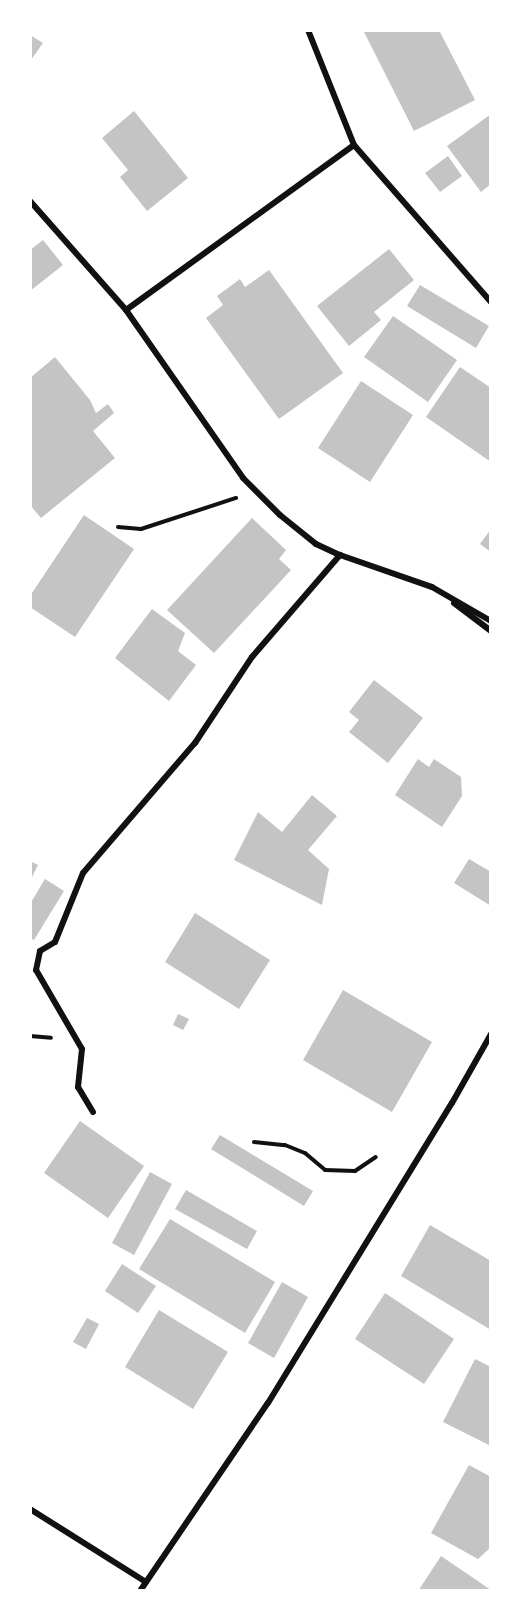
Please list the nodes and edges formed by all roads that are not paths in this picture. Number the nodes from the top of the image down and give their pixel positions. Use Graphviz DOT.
graph roads {
  1 [pos="308,30"];
  2 [pos="354,145"];
  3 [pos="30,201"];
  4 [pos="491,302"];
  5 [pos="126,310"];
  6 [pos="340,555"];
  7 [pos="432,586"];
  8 [pos="491,621"];
  9 [pos="491,631"];
  10 [pos="491,1034"];
  11 [pos="93,1112"];
  12 [pos="30,1509"];
  13 [pos="146,1582"];
  14 [pos="140,1591"];
  1 -- 2 [label="street"];
  2 -- 4 [label="street"];
  2 -- 5 [label="street"];
  3 -- 5 [label="street"];
  5 -- 6 [label="street"];
  6 -- 7 [label="street"];
  6 -- 11 [label="street"];
  7 -- 8 [label="street"];
  7 -- 9 [label="street"];
  10 -- 13 [label="street"];
  12 -- 13 [label="street"];
  13 -- 14 [label="street"];
}
